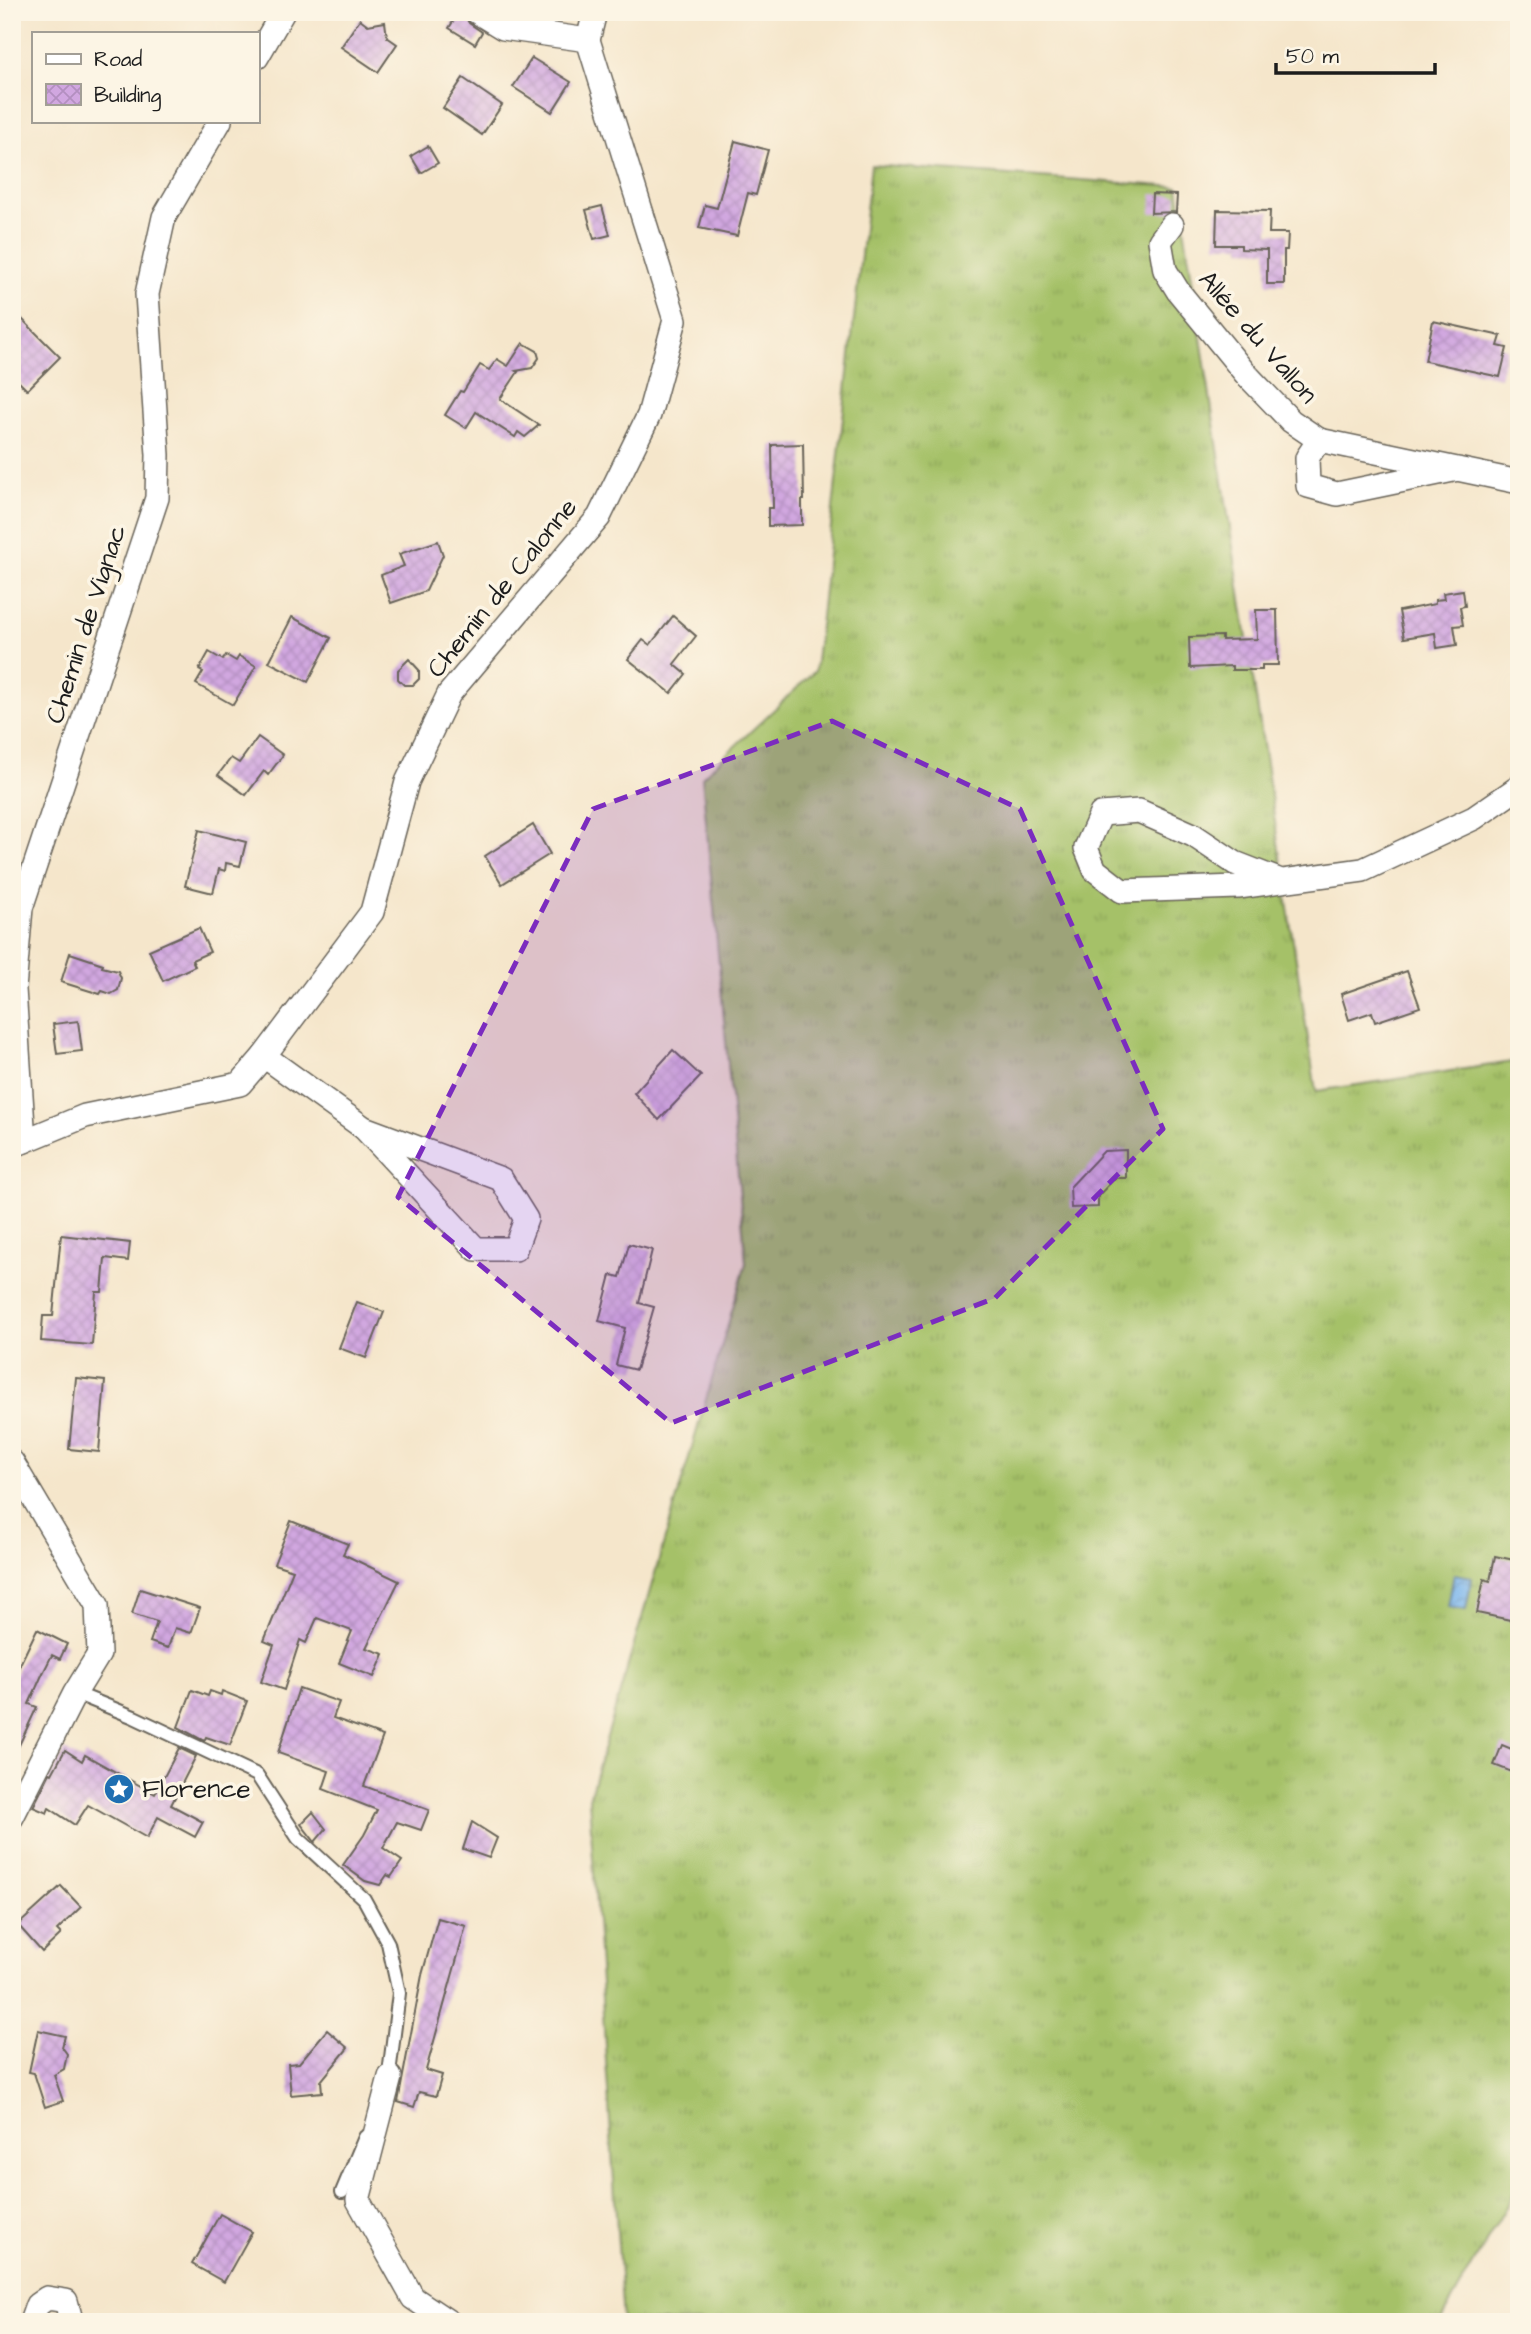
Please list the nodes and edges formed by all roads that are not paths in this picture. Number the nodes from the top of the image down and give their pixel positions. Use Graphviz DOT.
graph roads {
  1 [pos="283,12"];
  2 [pos="477,12"];
  3 [pos="595,12"];
  4 [pos="588,40"];
  5 [pos="259,54"];
  6 [pos="219,122"];
  7 [pos="1172,226"];
  8 [pos="1319,440"];
  9 [pos="1458,469"];
  10 [pos="1519,482"];
  11 [pos="1519,787"];
  12 [pos="1281,881"];
  13 [pos="264,1056"];
  14 [pos="364,1128"];
  15 [pos="18,1143"];
  16 [pos="12,1462"];
  17 [pos="75,1693"];
  18 [pos="12,1817"];
  19 [pos="390,2077"];
  20 [pos="342,2192"];
  21 [pos="31,2322"];
  22 [pos="69,2322"];
  23 [pos="449,2322"];
  1 -- 5 [label="street"];
  2 -- 4 [label="street"];
  3 -- 4 [label="street"];
  4 -- 13 [label="street, Chemin de Calonne"];
  6 -- 15 [label="street, Chemin de Vignac"];
  7 -- 8 [label="street, Allée du Vallon"];
  8 -- 9 [label="street, Allée du Vallon"];
  8 -- 9 [label="street, Allée du Vallon"];
  9 -- 10 [label="street, Allée du Vallon"];
  11 -- 12 [label="street"];
  12 -- 12 [label="street"];
  13 -- 14 [label="street"];
  13 -- 15 [label="street, Chemin de Calonne"];
  14 -- 14 [label="street"];
  16 -- 17 [label="street"];
  17 -- 18 [label="street"];
  17 -- 19 [label="lane"];
  19 -- 20 [label="lane"];
  19 -- 23 [label="street"];
  21 -- 22 [label="street"];
}
